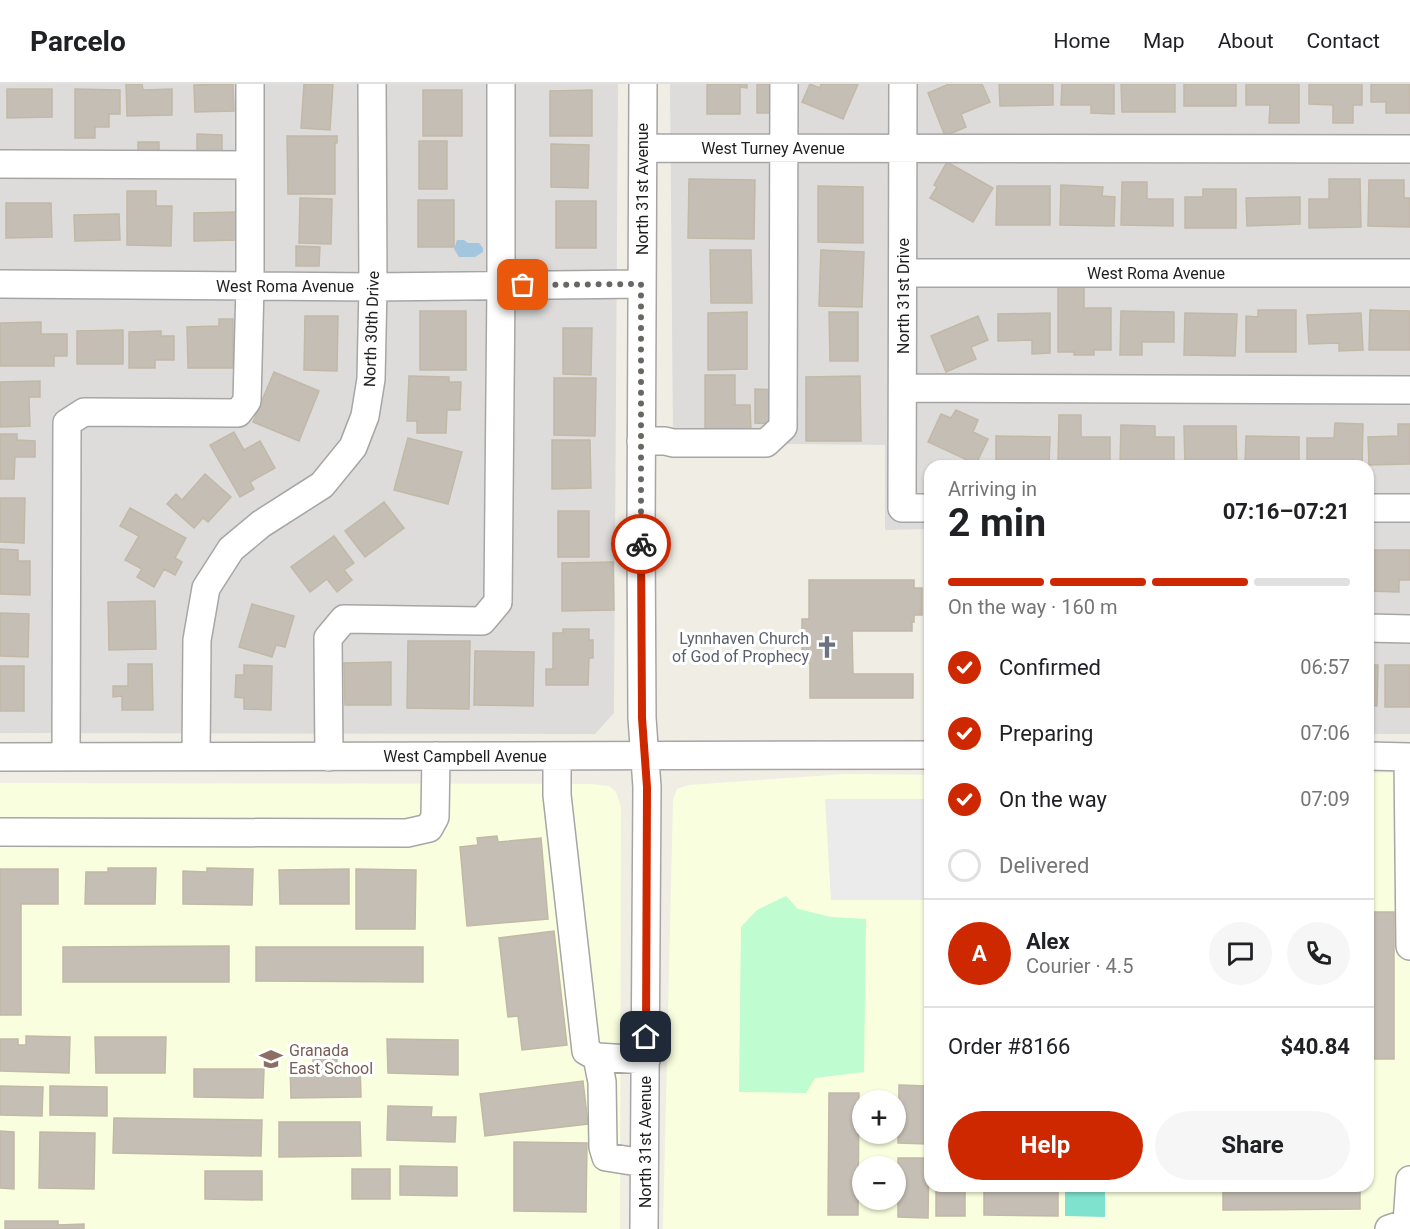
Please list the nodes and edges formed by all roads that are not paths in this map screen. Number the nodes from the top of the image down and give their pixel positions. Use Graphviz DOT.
graph roads {
  1 [pos="250,84"];
  2 [pos="372,84"];
  3 [pos="501,84"];
  4 [pos="643,84"];
  5 [pos="784,84"];
  6 [pos="903,84"];
  7 [pos="783,147"];
  8 [pos="643,148"];
  9 [pos="903,148"];
  10 [pos="1410,149"];
  11 [pos="0,164"];
  12 [pos="250,165"];
  13 [pos="903,273"];
  14 [pos="1410,273"];
  15 [pos="0,284"];
  16 [pos="641,284"];
  17 [pos="501,285"];
  18 [pos="250,286"];
  19 [pos="373,287"];
  20 [pos="903,388"];
  21 [pos="1410,390"];
  22 [pos="641,441"];
  23 [pos="924,508"];
  24 [pos="1374,508"];
  25 [pos="1410,508"];
  26 [pos="1374,628"];
  27 [pos="1410,629"];
  28 [pos="645,755"];
  29 [pos="924,755"];
  30 [pos="196,756"];
  31 [pos="436,756"];
  32 [pos="557,756"];
  33 [pos="1374,756"];
  34 [pos="0,757"];
  35 [pos="66,757"];
  36 [pos="329,757"];
  37 [pos="1409,757"];
  38 [pos="0,832"];
  39 [pos="1410,946"];
  40 [pos="597,1057"];
  41 [pos="646,1060"];
  42 [pos="644,1163"];
  43 [pos="1410,1180"];
  44 [pos="644,1229"];
  45 [pos="1389,1229"];
  1 -- 12 [label="street"];
  2 -- 19 [label="street, North 30th Drive"];
  3 -- 17 [label="street"];
  4 -- 8 [label="street, North 31st Avenue"];
  5 -- 7 [label="street"];
  6 -- 9 [label="street, North 31st Drive"];
  7 -- 8 [label="street, West Turney Avenue"];
  7 -- 9 [label="street, West Turney Avenue"];
  7 -- 22 [label="street"];
  8 -- 16 [label="street, North 31st Avenue"];
  9 -- 10 [label="street, West Turney Avenue"];
  9 -- 13 [label="street, North 31st Drive"];
  11 -- 12 [label="street"];
  12 -- 18 [label="street"];
  13 -- 14 [label="street, West Roma Avenue"];
  13 -- 20 [label="street, North 31st Drive"];
  15 -- 18 [label="street, West Roma Avenue"];
  16 -- 17 [label="street, West Roma Avenue"];
  16 -- 22 [label="street, North 31st Avenue"];
  17 -- 19 [label="street, West Roma Avenue"];
  17 -- 36 [label="street"];
  18 -- 19 [label="street, West Roma Avenue"];
  18 -- 35 [label="street"];
  19 -- 30 [label="street, North 30th Drive"];
  20 -- 21 [label="street"];
  20 -- 23 [label="street, North 31st Drive"];
  22 -- 28 [label="street, North 31st Avenue"];
  24 -- 25 [label="street"];
  26 -- 27 [label="street"];
  28 -- 29 [label="street, West Campbell Avenue"];
  28 -- 32 [label="street, West Campbell Avenue"];
  28 -- 41 [label="street, North 31st Avenue"];
  30 -- 35 [label="street, West Campbell Avenue"];
  30 -- 36 [label="street, West Campbell Avenue"];
  31 -- 32 [label="street, West Campbell Avenue"];
  31 -- 36 [label="street, West Campbell Avenue"];
  31 -- 38 [label="street"];
  32 -- 40 [label="street"];
  33 -- 37 [label="street"];
  34 -- 35 [label="street, West Campbell Avenue"];
  37 -- 39 [label="street"];
  40 -- 41 [label="street"];
  40 -- 42 [label="street"];
  41 -- 42 [label="street, North 31st Avenue"];
  42 -- 44 [label="street, North 31st Avenue"];
  43 -- 45 [label="street"];
}
